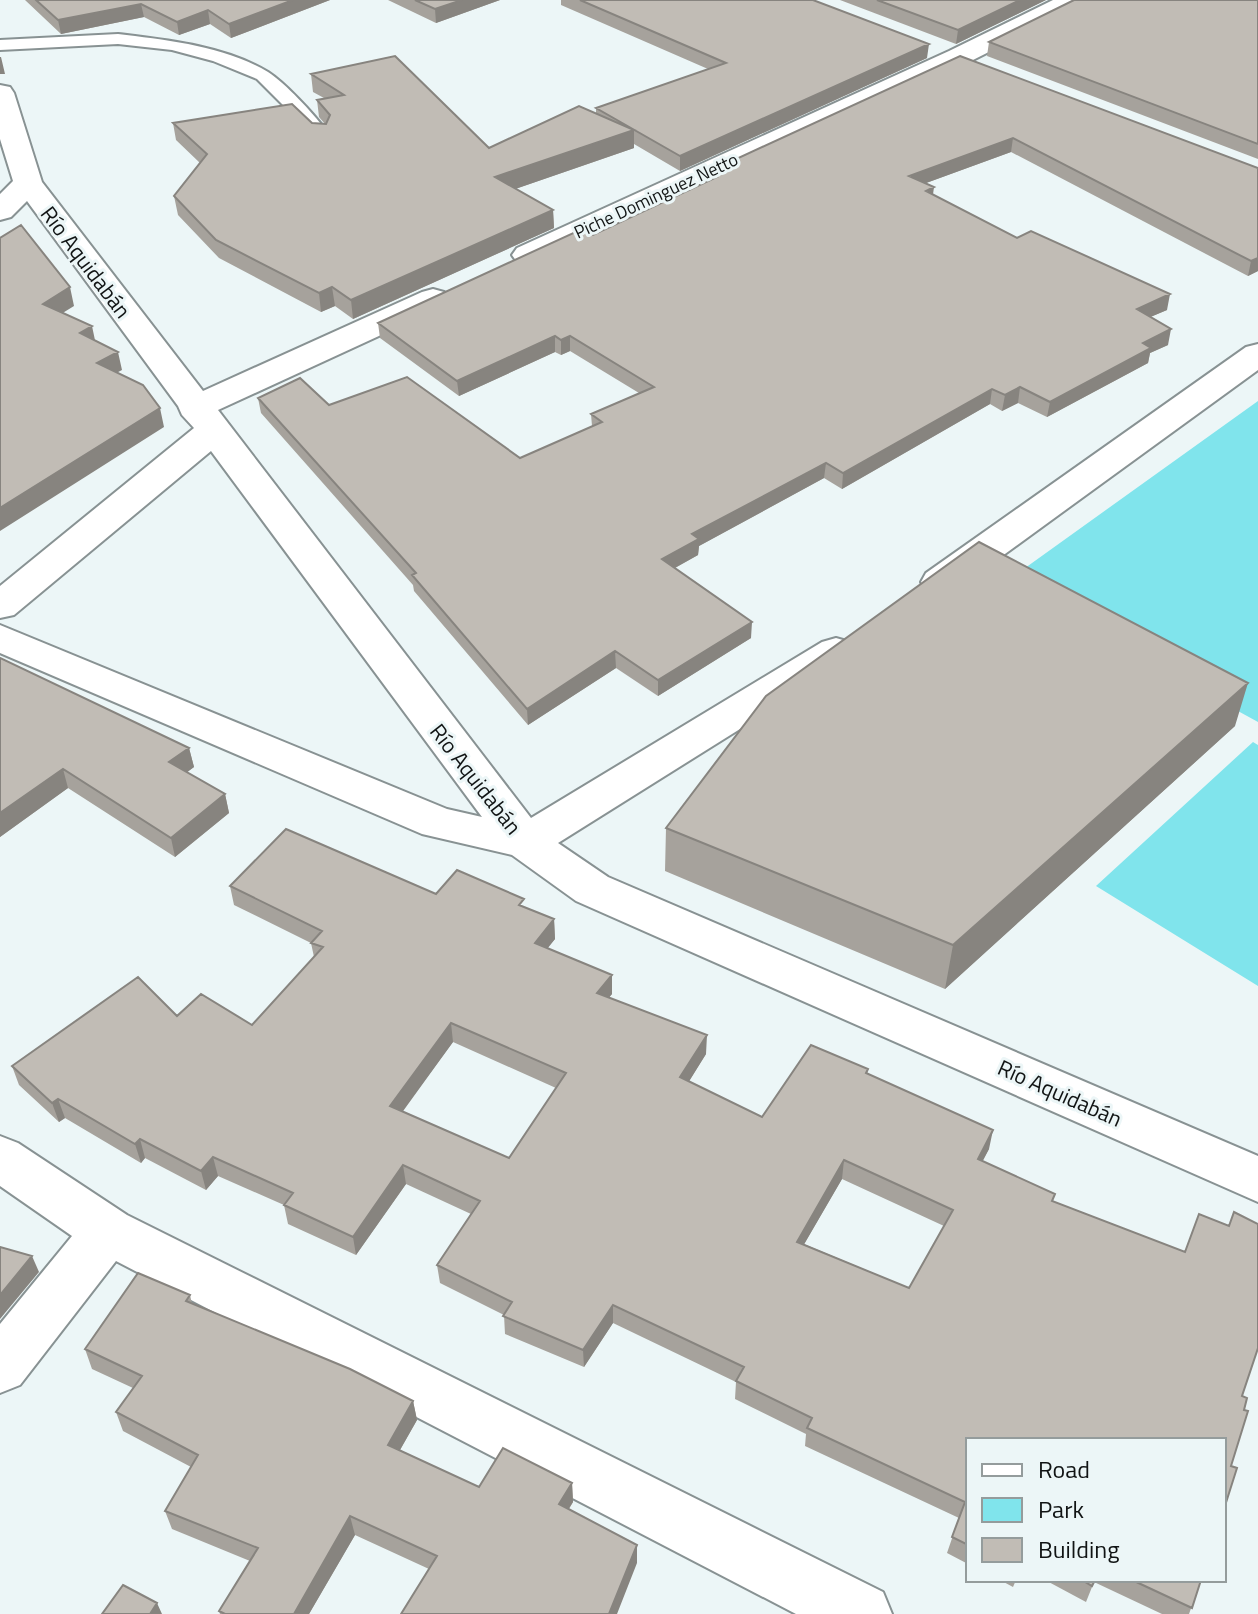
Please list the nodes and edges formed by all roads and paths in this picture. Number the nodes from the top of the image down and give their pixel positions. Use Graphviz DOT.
graph roads {
  1 [pos="1073,0"];
  2 [pos="917,41"];
  3 [pos="0,45"];
  4 [pos="958,57"];
  5 [pos="987,68"];
  6 [pos="0,93"];
  7 [pos="322,135"];
  8 [pos="14,197"];
  9 [pos="497,269"];
  10 [pos="454,289"];
  11 [pos="1258,354"];
  12 [pos="204,420"];
  13 [pos="912,603"];
  14 [pos="0,606"];
  15 [pos="872,629"];
  16 [pos="0,638"];
  17 [pos="525,842"];
  18 [pos="0,1158"];
  19 [pos="1258,1180"];
  20 [pos="108,1231"];
  21 [pos="0,1367"];
  22 [pos="861,1614"];
  1 -- 4 [label="street, Piche Dominguez Netto"];
  2 -- 4 [label="street"];
  3 -- 7 [label="lane"];
  4 -- 5 [label="street"];
  4 -- 9 [label="street, Piche Dominguez Netto"];
  6 -- 8 [label="street, Río Aquidabán"];
  8 -- 12 [label="street, Río Aquidabán"];
  10 -- 12 [label="street"];
  11 -- 13 [label="street"];
  12 -- 14 [label="street"];
  12 -- 17 [label="street, Río Aquidabán"];
  15 -- 17 [label="street"];
  16 -- 17 [label="street"];
  17 -- 19 [label="street, Río Aquidabán"];
  18 -- 20 [label="street"];
  20 -- 21 [label="street"];
  20 -- 22 [label="street"];
}
